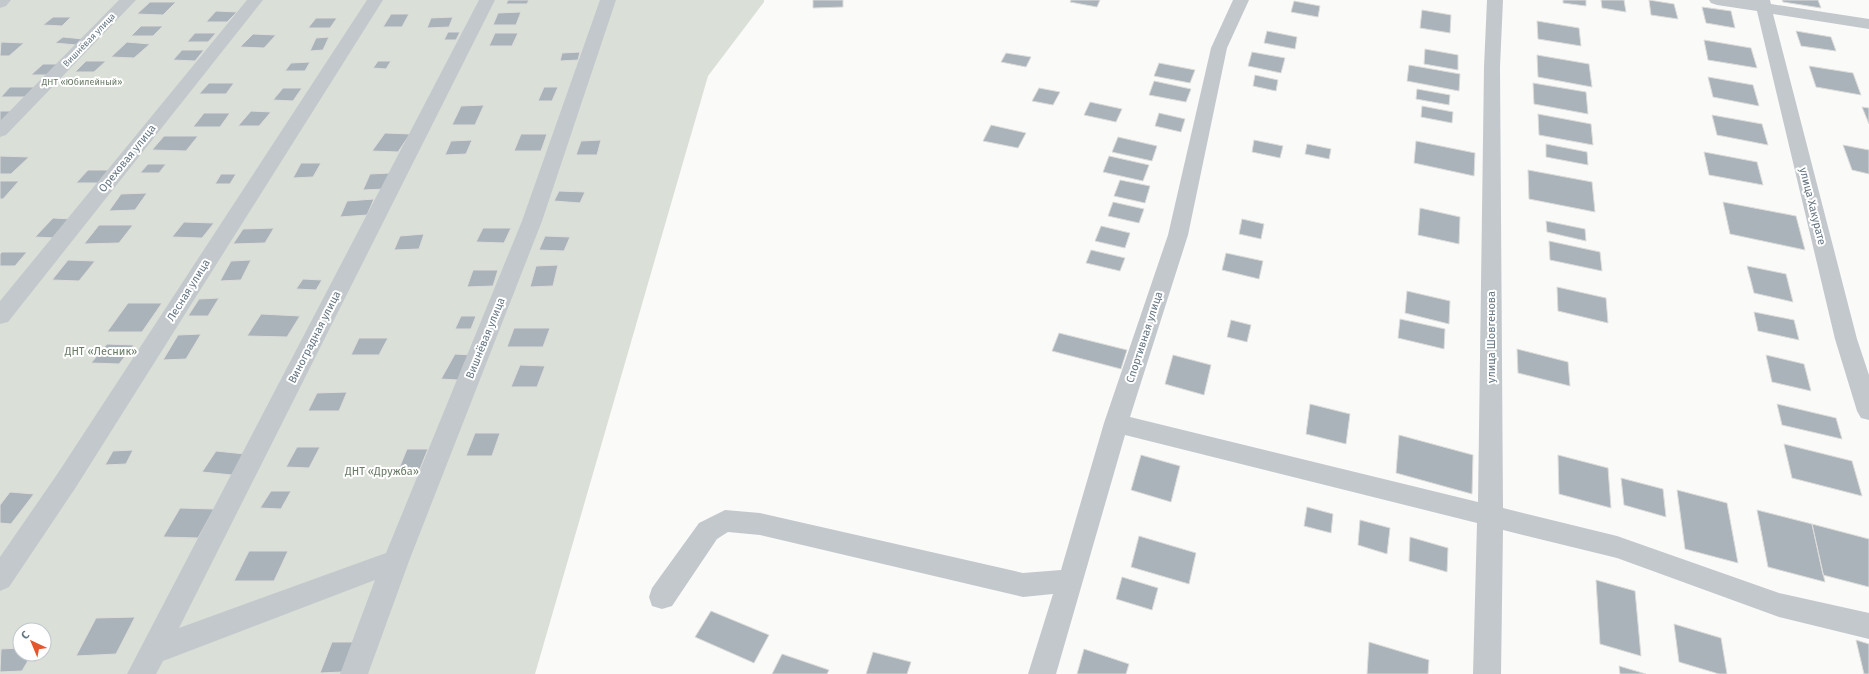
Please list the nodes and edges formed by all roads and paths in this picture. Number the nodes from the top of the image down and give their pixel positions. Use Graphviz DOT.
graph roads {
  1 [pos="3,0"];
  2 [pos="128,0"];
  3 [pos="255,0"];
  4 [pos="375,0"];
  5 [pos="487,0"];
  6 [pos="1241,0"];
  7 [pos="1495,0"];
  8 [pos="1717,0"];
  9 [pos="606,1"];
  10 [pos="0,3"];
  11 [pos="1763,3"];
  12 [pos="1869,24"];
  13 [pos="0,130"];
  14 [pos="0,316"];
  15 [pos="1869,411"];
  16 [pos="1116,424"];
  17 [pos="1490,516"];
  18 [pos="396,561"];
  19 [pos="0,580"];
  20 [pos="1070,581"];
  21 [pos="662,597"];
  22 [pos="1869,626"];
  23 [pos="147,663"];
  24 [pos="354,674"];
  25 [pos="1042,674"];
  26 [pos="1487,674"];
  1 -- 10 [label="street"];
  2 -- 13 [label="street, Вишнёвая улица"];
  3 -- 14 [label="street, Ореховая улица"];
  4 -- 19 [label="street, Лесная улица"];
  5 -- 23 [label="street, Виноградная улица"];
  6 -- 16 [label="street, Спортивная улица"];
  7 -- 17 [label="street, улица Шовгенова"];
  8 -- 11 [label="street"];
  9 -- 18 [label="street, Вишнёвая улица"];
  11 -- 12 [label="street"];
  11 -- 15 [label="street, улица Хакурате"];
  16 -- 17 [label="street"];
  16 -- 20 [label="street, Спортивная улица"];
  17 -- 22 [label="street"];
  17 -- 26 [label="street, улица Шовгенова"];
  18 -- 23 [label="street"];
  18 -- 24 [label="street, Вишнёвая улица"];
  20 -- 21 [label="street"];
  20 -- 25 [label="street, Спортивная улица"];
}
